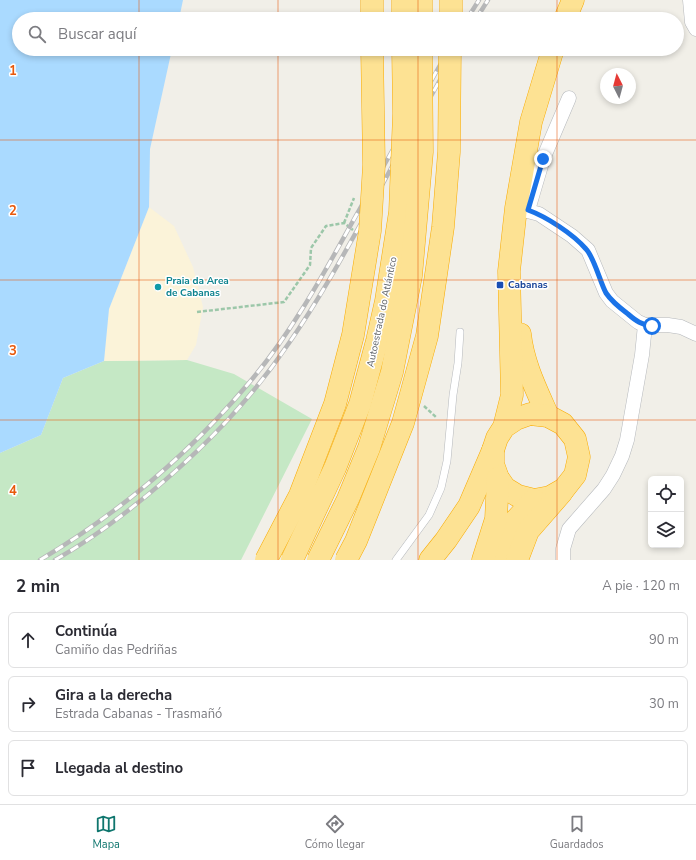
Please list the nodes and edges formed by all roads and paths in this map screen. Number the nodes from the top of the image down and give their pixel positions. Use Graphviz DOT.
graph roads {
  1 [pos="372,0"];
  2 [pos="403,0"];
  3 [pos="421,0"];
  4 [pos="451,0"];
  5 [pos="573,0"];
  6 [pos="690,0"];
  7 [pos="372,12"];
  8 [pos="403,12"];
  9 [pos="421,12"];
  10 [pos="450,12"];
  11 [pos="568,12"];
  12 [pos="696,29"];
  13 [pos="372,56"];
  14 [pos="403,56"];
  15 [pos="422,56"];
  16 [pos="450,56"];
  17 [pos="551,56"];
  18 [pos="569,98"];
  19 [pos="522,209"];
  20 [pos="355,232"];
  21 [pos="513,235"];
  22 [pos="197,312"];
  23 [pos="645,326"];
  24 [pos="460,332"];
  25 [pos="696,334"];
  26 [pos="548,416"];
  27 [pos="504,427"];
  28 [pos="493,450"];
  29 [pos="498,478"];
  30 [pos="564,489"];
  31 [pos="534,500"];
  32 [pos="266,560"];
  33 [pos="292,560"];
  34 [pos="318,560"];
  35 [pos="346,560"];
  36 [pos="396,560"];
  37 [pos="430,560"];
  38 [pos="483,560"];
  39 [pos="493,560"];
  40 [pos="517,560"];
  41 [pos="563,560"];
  1 -- 7 [label="highway"];
  2 -- 8 [label="highway"];
  3 -- 9 [label="highway"];
  4 -- 10 [label="highway"];
  5 -- 11 [label="highway"];
  6 -- 12 [label="street"];
  13 -- 32 [label="highway, bridge"];
  14 -- 33 [label="highway, Autoestrada do Atlántico, bridge"];
  15 -- 34 [label="highway, Autoestrada do Atlántico, bridge"];
  16 -- 35 [label="highway, bridge"];
  17 -- 19 [label="highway"];
  18 -- 19 [label="street"];
  19 -- 21 [label="highway"];
  19 -- 23 [label="street"];
  20 -- 22 [label="path"];
  21 -- 26 [label="highway"];
  21 -- 27 [label="highway"];
  23 -- 25 [label="street"];
  23 -- 41 [label="street"];
  24 -- 36 [label="lane"];
  26 -- 27 [label="highway"];
  26 -- 30 [label="highway"];
  27 -- 28 [label="highway"];
  28 -- 29 [label="highway"];
  28 -- 37 [label="highway"];
  29 -- 31 [label="highway"];
  29 -- 38 [label="highway"];
  30 -- 31 [label="highway"];
  30 -- 40 [label="highway"];
  31 -- 39 [label="highway"];
}
